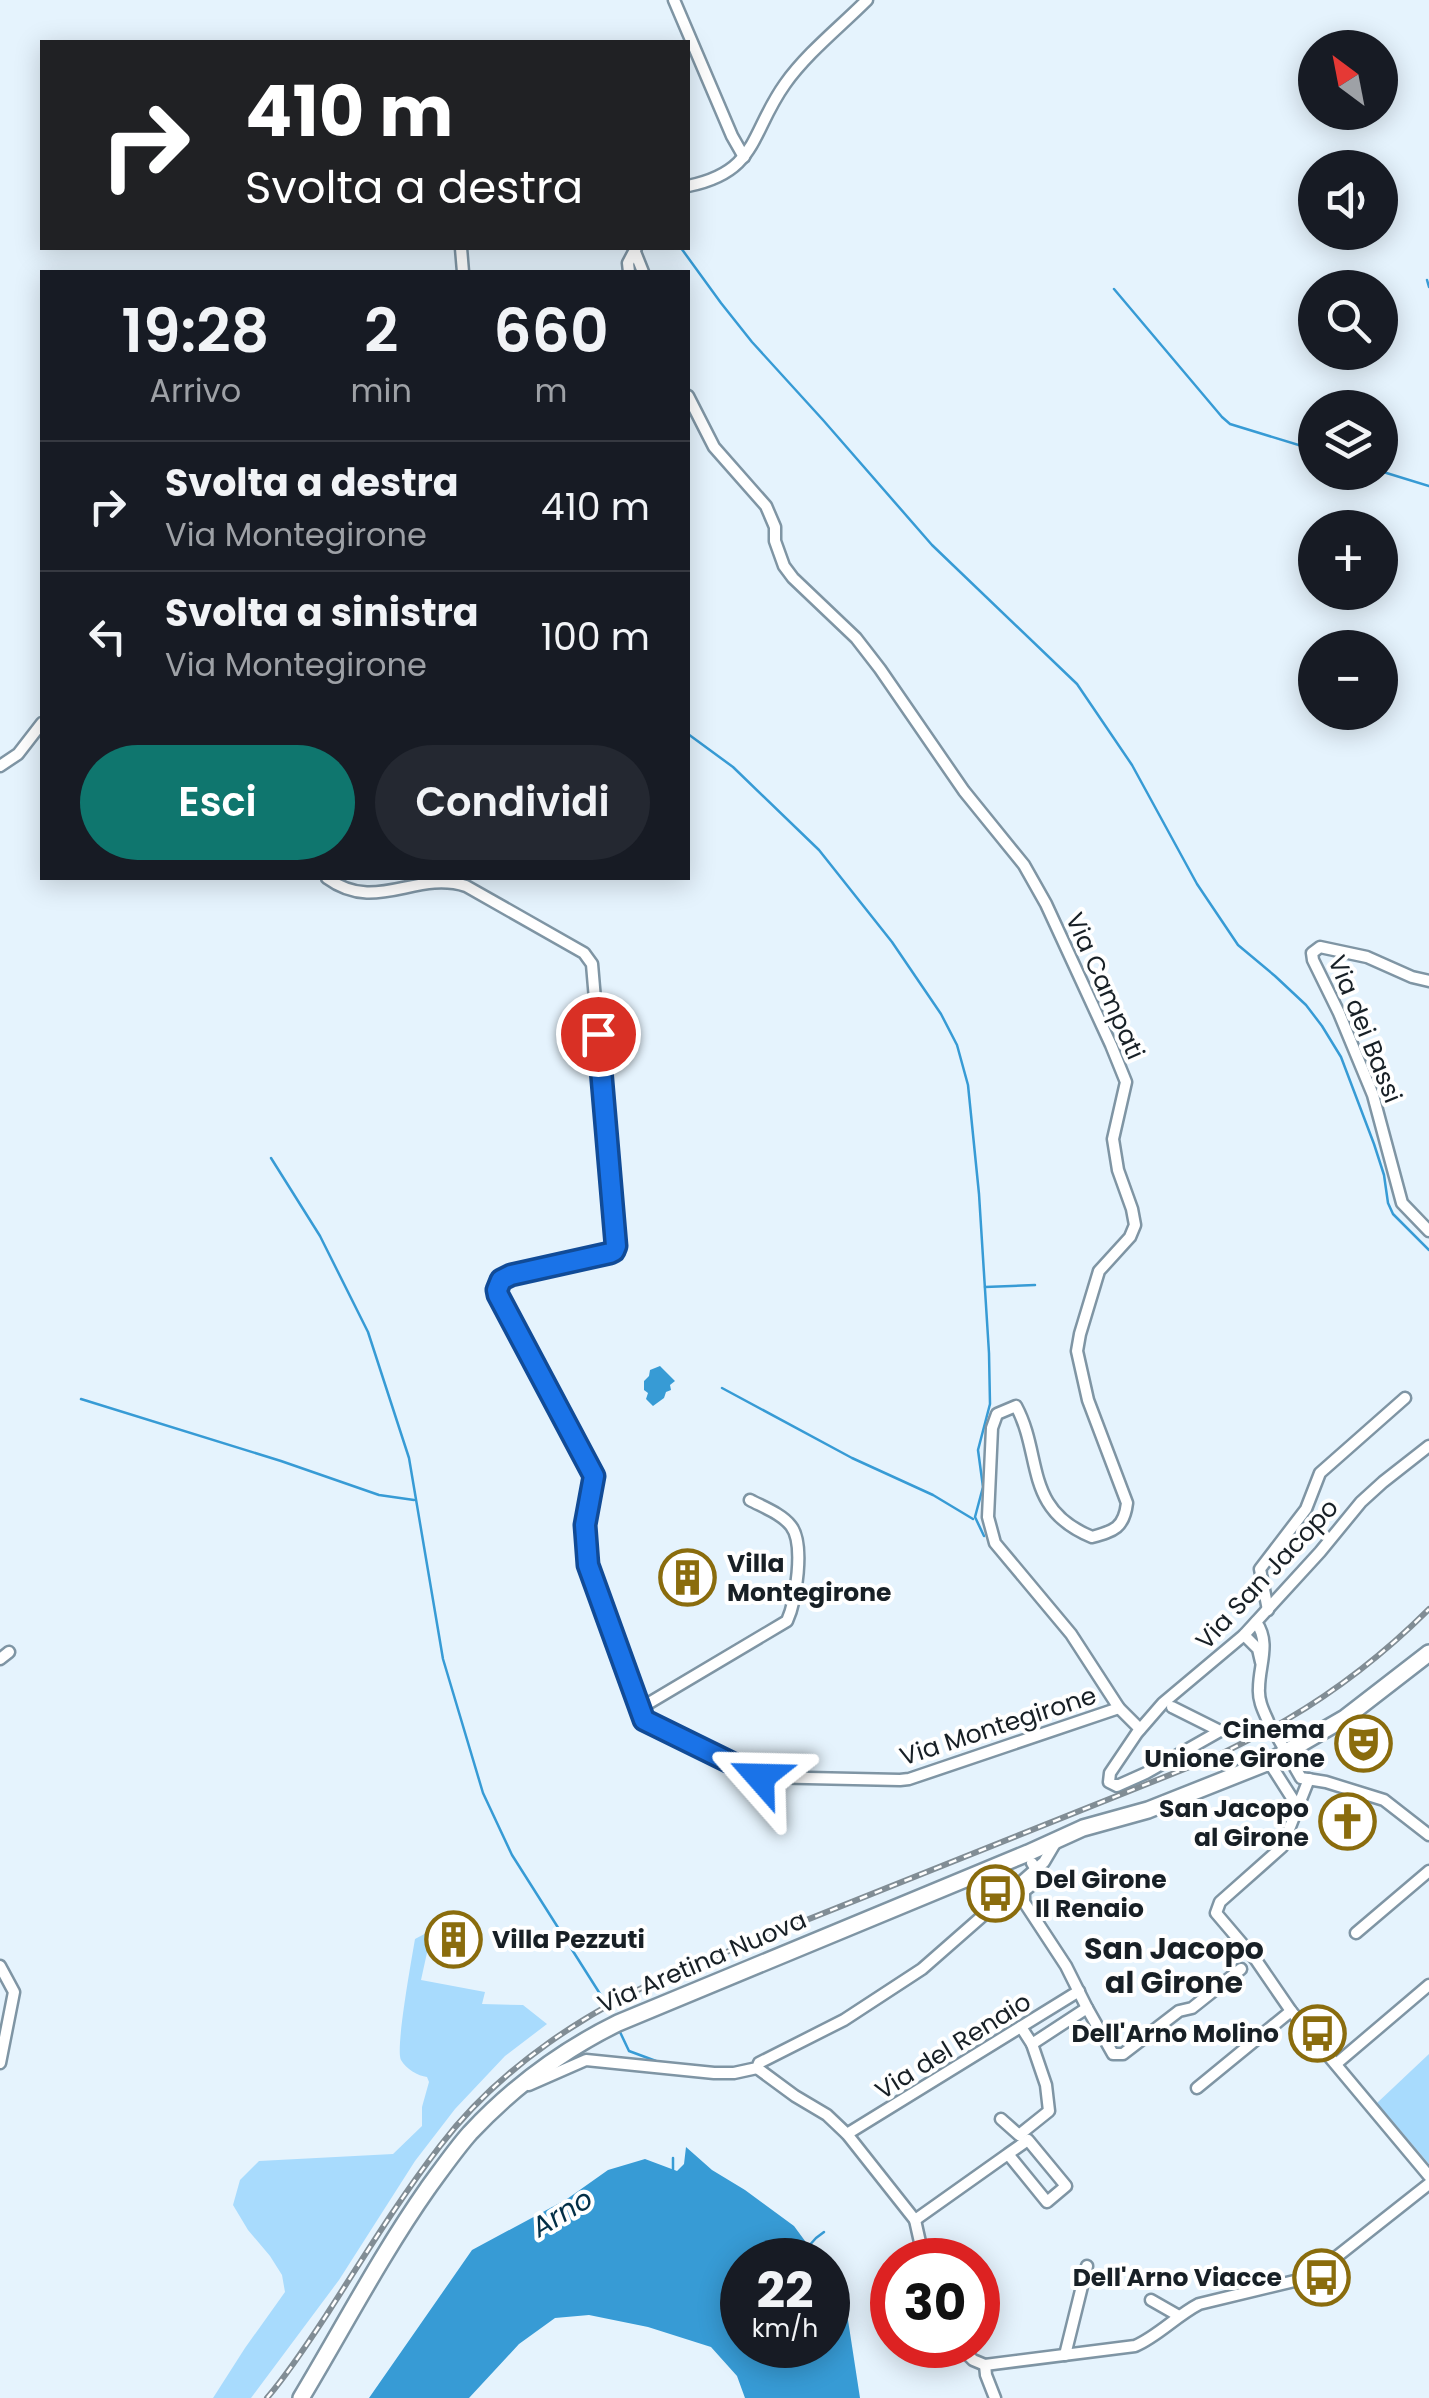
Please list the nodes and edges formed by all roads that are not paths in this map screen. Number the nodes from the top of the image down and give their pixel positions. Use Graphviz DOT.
graph roads {
  1 [pos="674,0"];
  2 [pos="867,0"];
  3 [pos="744,157"];
  4 [pos="690,185"];
  5 [pos="690,400"];
  6 [pos="40,726"];
  7 [pos="0,766"];
  8 [pos="331,880"];
  9 [pos="1429,981"];
  10 [pos="1429,1231"];
  11 [pos="1405,1398"];
  12 [pos="1429,1446"];
  13 [pos="750,1500"];
  14 [pos="1268,1610"];
  15 [pos="1256,1622"];
  16 [pos="1244,1634"];
  17 [pos="1429,1653"];
  18 [pos="1261,1663"];
  19 [pos="1172,1707"];
  20 [pos="1119,1708"];
  21 [pos="640,1713"];
  22 [pos="1268,1721"];
  23 [pos="1140,1729"];
  24 [pos="1278,1738"];
  25 [pos="1286,1753"];
  26 [pos="1269,1762"];
  27 [pos="1315,1780"];
  28 [pos="1299,1809"];
  29 [pos="1429,1835"];
  30 [pos="1031,1861"];
  31 [pos="1429,1871"];
  32 [pos="1356,1933"];
  33 [pos="0,1966"];
  34 [pos="1241,1970"];
  35 [pos="1429,1985"];
  36 [pos="1079,1991"];
  37 [pos="1086,2008"];
  38 [pos="1291,2011"];
  39 [pos="1021,2027"];
  40 [pos="1032,2044"];
  41 [pos="0,2063"];
  42 [pos="1336,2064"];
  43 [pos="758,2068"];
  44 [pos="1197,2088"];
  45 [pos="515,2092"];
  46 [pos="1001,2120"];
  47 [pos="847,2134"];
  48 [pos="1008,2154"];
  49 [pos="1429,2176"];
  50 [pos="1429,2184"];
  51 [pos="915,2220"];
  52 [pos="919,2238"];
  53 [pos="1087,2266"];
  54 [pos="1179,2316"];
  55 [pos="1166,2326"];
  56 [pos="1065,2355"];
  57 [pos="1000,2363"];
  58 [pos="986,2368"];
  59 [pos="301,2398"];
  60 [pos="995,2398"];
  1 -- 3 [label="street"];
  2 -- 3 [label="street"];
  3 -- 4 [label="street"];
  5 -- 20 [label="street, Via Campati"];
  6 -- 7 [label="street"];
  8 -- 21 [label="street"];
  9 -- 10 [label="street, Via dei Bassi"];
  11 -- 14 [label="street"];
  12 -- 14 [label="street, Via San Jacopo"];
  13 -- 21 [label="street"];
  14 -- 15 [label="street, Via San Jacopo"];
  15 -- 16 [label="street, Via San Jacopo"];
  15 -- 18 [label="street"];
  16 -- 18 [label="street"];
  16 -- 23 [label="street, Via San Jacopo"];
  17 -- 25 [label="main road, Via Aretina Nuova"];
  18 -- 22 [label="street"];
  19 -- 23 [label="street, Via San Jacopo"];
  20 -- 21 [label="street, Via Montegirone"];
  20 -- 23 [label="street, Via Campati"];
  24 -- 25 [label="street"];
  25 -- 26 [label="main road, Via Aretina Nuova"];
  25 -- 27 [label="street"];
  26 -- 28 [label="street"];
  26 -- 30 [label="main road, Via Aretina Nuova"];
  27 -- 28 [label="street"];
  27 -- 29 [label="street"];
  28 -- 38 [label="street"];
  30 -- 36 [label="street"];
  30 -- 43 [label="street"];
  30 -- 45 [label="main road, Via Aretina Nuova"];
  31 -- 32 [label="street"];
  33 -- 41 [label="street"];
  34 -- 37 [label="street"];
  35 -- 42 [label="street"];
  36 -- 37 [label="street"];
  36 -- 39 [label="street, Via del Renaio"];
  37 -- 40 [label="street"];
  38 -- 42 [label="street"];
  38 -- 44 [label="street"];
  39 -- 40 [label="street"];
  39 -- 47 [label="street, Via del Renaio"];
  40 -- 46 [label="street"];
  42 -- 49 [label="street"];
  43 -- 45 [label="street"];
  43 -- 47 [label="street"];
  45 -- 59 [label="main road, Via Aretina Nuova"];
  47 -- 51 [label="street"];
  48 -- 48 [label="street"];
  48 -- 51 [label="street"];
  50 -- 54 [label="street"];
  51 -- 52 [label="street"];
  53 -- 56 [label="street"];
  54 -- 55 [label="street"];
  54 -- 55 [label="street"];
  55 -- 56 [label="street"];
  56 -- 57 [label="street"];
  58 -- 60 [label="street"];
}
